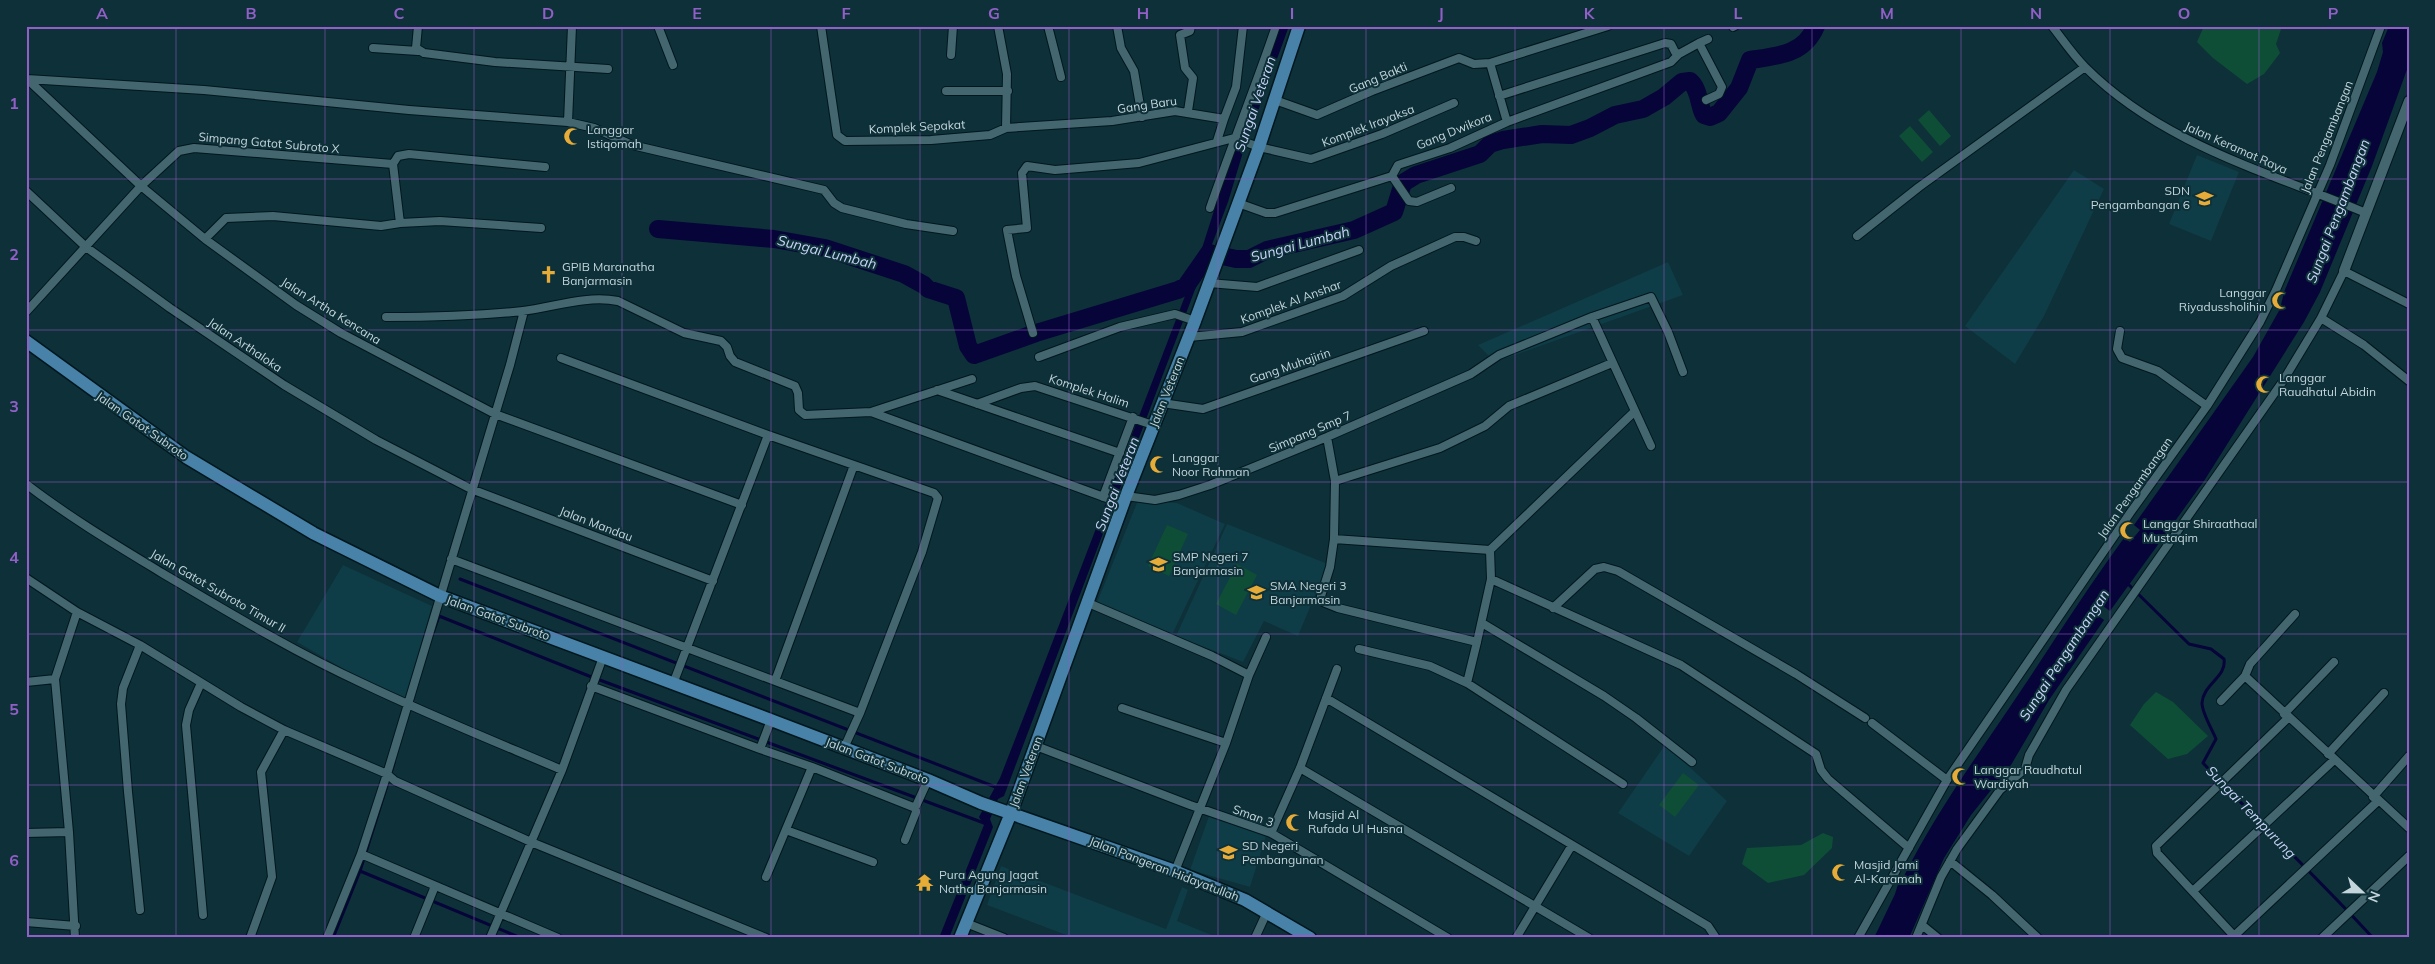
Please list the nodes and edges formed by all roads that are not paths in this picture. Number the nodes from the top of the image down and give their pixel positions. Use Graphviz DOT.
graph roads {
  1 [pos="418,26"];
  2 [pos="572,26"];
  3 [pos="658,26"];
  4 [pos="821,26"];
  5 [pos="953,26"];
  6 [pos="998,26"];
  7 [pos="1048,26"];
  8 [pos="1117,26"];
  9 [pos="1191,26"];
  10 [pos="1244,26"];
  11 [pos="1276,26"];
  12 [pos="1299,26"];
  13 [pos="1608,26"];
  14 [pos="2052,26"];
  15 [pos="2382,26"];
  16 [pos="1708,39"];
  17 [pos="1699,43"];
  18 [pos="373,48"];
  19 [pos="418,51"];
  20 [pos="1679,54"];
  21 [pos="951,55"];
  22 [pos="1490,63"];
  23 [pos="673,65"];
  24 [pos="570,67"];
  25 [pos="2085,67"];
  26 [pos="608,69"];
  27 [pos="1061,77"];
  28 [pos="27,79"];
  29 [pos="946,91"];
  30 [pos="1008,91"];
  31 [pos="1499,96"];
  32 [pos="1275,100"];
  33 [pos="1706,100"];
  34 [pos="2409,101"];
  35 [pos="1454,103"];
  36 [pos="1188,111"];
  37 [pos="1142,117"];
  38 [pos="1224,119"];
  39 [pos="568,122"];
  40 [pos="1507,122"];
  41 [pos="1006,128"];
  42 [pos="1235,138"];
  43 [pos="1217,141"];
  44 [pos="1255,146"];
  45 [pos="393,164"];
  46 [pos="545,167"];
  47 [pos="1393,179"];
  48 [pos="141,186"];
  49 [pos="1450,188"];
  50 [pos="26,192"];
  51 [pos="2319,195"];
  52 [pos="1238,203"];
  53 [pos="1210,208"];
  54 [pos="2362,211"];
  55 [pos="400,223"];
  56 [pos="542,228"];
  57 [pos="953,231"];
  58 [pos="1857,236"];
  59 [pos="205,240"];
  60 [pos="1476,241"];
  61 [pos="86,247"];
  62 [pos="1359,250"];
  63 [pos="2344,270"];
  64 [pos="1209,283"];
  65 [pos="2409,304"];
  66 [pos="524,311"];
  67 [pos="26,312"];
  68 [pos="386,317"];
  69 [pos="1592,317"];
  70 [pos="2321,318"];
  71 [pos="1192,320"];
  72 [pos="2120,331"];
  73 [pos="1424,332"];
  74 [pos="1032,333"];
  75 [pos="1189,337"];
  76 [pos="26,341"];
  77 [pos="1038,357"];
  78 [pos="561,358"];
  79 [pos="1612,363"];
  80 [pos="1683,372"];
  81 [pos="972,379"];
  82 [pos="2409,381"];
  83 [pos="936,390"];
  84 [pos="1162,403"];
  85 [pos="977,404"];
  86 [pos="2207,406"];
  87 [pos="871,412"];
  88 [pos="1634,412"];
  89 [pos="495,414"];
  90 [pos="1135,418"];
  91 [pos="1150,424"];
  92 [pos="768,436"];
  93 [pos="1327,437"];
  94 [pos="1651,446"];
  95 [pos="1120,453"];
  96 [pos="854,465"];
  97 [pos="1335,481"];
  98 [pos="26,484"];
  99 [pos="471,489"];
  100 [pos="1105,497"];
  101 [pos="1122,501"];
  102 [pos="742,505"];
  103 [pos="1334,539"];
  104 [pos="1490,550"];
  105 [pos="451,559"];
  106 [pos="26,578"];
  107 [pos="1491,579"];
  108 [pos="713,581"];
  109 [pos="440,596"];
  110 [pos="1086,602"];
  111 [pos="1553,608"];
  112 [pos="77,612"];
  113 [pos="2295,614"];
  114 [pos="1482,623"];
  115 [pos="1266,637"];
  116 [pos="1476,642"];
  117 [pos="140,645"];
  118 [pos="1359,649"];
  119 [pos="687,650"];
  120 [pos="602,657"];
  121 [pos="2334,662"];
  122 [pos="1337,669"];
  123 [pos="1249,675"];
  124 [pos="2245,676"];
  125 [pos="676,678"];
  126 [pos="55,679"];
  127 [pos="775,681"];
  128 [pos="26,682"];
  129 [pos="1467,683"];
  130 [pos="201,684"];
  131 [pos="592,684"];
  132 [pos="2384,693"];
  133 [pos="1326,698"];
  134 [pos="2221,701"];
  135 [pos="410,704"];
  136 [pos="1122,708"];
  137 [pos="860,713"];
  138 [pos="2286,716"];
  139 [pos="1865,718"];
  140 [pos="771,720"];
  141 [pos="1872,723"];
  142 [pos="284,730"];
  143 [pos="1226,743"];
  144 [pos="846,744"];
  145 [pos="761,746"];
  146 [pos="1036,746"];
  147 [pos="2409,756"];
  148 [pos="2331,757"];
  149 [pos="1692,762"];
  150 [pos="812,767"];
  151 [pos="1300,768"];
  152 [pos="562,770"];
  153 [pos="390,777"];
  154 [pos="928,780"];
  155 [pos="1947,780"];
  156 [pos="1623,784"];
  157 [pos="2375,799"];
  158 [pos="916,805"];
  159 [pos="1200,809"];
  160 [pos="1011,813"];
  161 [pos="2409,828"];
  162 [pos="786,830"];
  163 [pos="70,832"];
  164 [pos="1271,833"];
  165 [pos="26,834"];
  166 [pos="905,840"];
  167 [pos="531,842"];
  168 [pos="1572,845"];
  169 [pos="1908,848"];
  170 [pos="364,855"];
  171 [pos="2409,856"];
  172 [pos="1950,861"];
  173 [pos="872,862"];
  174 [pos="1175,871"];
  175 [pos="766,878"];
  176 [pos="435,886"];
  177 [pos="2193,891"];
  178 [pos="1535,906"];
  179 [pos="140,910"];
  180 [pos="1267,912"];
  181 [pos="500,914"];
  182 [pos="203,915"];
  183 [pos="26,922"];
  184 [pos="966,922"];
  185 [pos="1922,925"];
  186 [pos="76,926"];
  187 [pos="493,931"];
  188 [pos="2235,937"];
  189 [pos="75,938"];
  190 [pos="250,938"];
  191 [pos="327,938"];
  192 [pos="414,938"];
  193 [pos="558,938"];
  194 [pos="766,938"];
  195 [pos="960,938"];
  196 [pos="1004,938"];
  197 [pos="1255,938"];
  198 [pos="1310,938"];
  199 [pos="1448,938"];
  200 [pos="1516,938"];
  201 [pos="1589,938"];
  202 [pos="1716,938"];
  203 [pos="1858,938"];
  204 [pos="1916,938"];
  205 [pos="1938,938"];
  206 [pos="2038,938"];
  207 [pos="2322,938"];
  1 -- 19 [label="street"];
  2 -- 24 [label="street"];
  3 -- 23 [label="street"];
  4 -- 41 [label="street, Komplek Sepakat"];
  5 -- 21 [label="street"];
  6 -- 30 [label="street"];
  7 -- 27 [label="street"];
  8 -- 37 [label="street"];
  9 -- 36 [label="street"];
  10 -- 38 [label="street"];
  11 -- 42 [label="street"];
  12 -- 32 [label="main road, Jalan Veteran"];
  13 -- 22 [label="street"];
  14 -- 25 [label="street, Jalan Keramat Raya"];
  15 -- 51 [label="street, Jalan Pengambangan"];
  16 -- 17 [label="street, Gang Dwikora"];
  17 -- 20 [label="street, Gang Dwikora"];
  17 -- 33 [label="street"];
  18 -- 19 [label="street"];
  19 -- 24 [label="street"];
  20 -- 31 [label="street"];
  20 -- 40 [label="street, Gang Dwikora"];
  22 -- 31 [label="street"];
  22 -- 32 [label="street, Gang Bakti"];
  24 -- 26 [label="street"];
  24 -- 39 [label="street"];
  25 -- 51 [label="street, Jalan Keramat Raya"];
  25 -- 58 [label="street"];
  28 -- 39 [label="street"];
  28 -- 48 [label="street, Jalan Artha Kencana"];
  29 -- 30 [label="street"];
  30 -- 41 [label="street"];
  31 -- 40 [label="street"];
  32 -- 44 [label="main road, Jalan Veteran"];
  34 -- 54 [label="street"];
  35 -- 44 [label="street, Komplek Irayaksa"];
  36 -- 37 [label="street, Gang Baru"];
  36 -- 38 [label="street, Gang Baru"];
  37 -- 41 [label="street, Gang Baru"];
  38 -- 43 [label="street"];
  39 -- 57 [label="street"];
  40 -- 47 [label="street, Gang Dwikora"];
  42 -- 43 [label="street"];
  42 -- 44 [label="street"];
  42 -- 53 [label="street"];
  43 -- 74 [label="street"];
  44 -- 52 [label="main road, Jalan Veteran"];
  45 -- 46 [label="street, Simpang Gatot Subroto X"];
  45 -- 48 [label="street, Simpang Gatot Subroto X"];
  45 -- 55 [label="street"];
  47 -- 49 [label="street"];
  47 -- 52 [label="street, Gang Dwikora"];
  48 -- 59 [label="street, Jalan Artha Kencana"];
  48 -- 61 [label="street, Simpang Gatot Subroto X"];
  50 -- 61 [label="street, Jalan Arthaloka"];
  51 -- 54 [label="street, Jalan Keramat Raya"];
  51 -- 86 [label="street, Jalan Pengambangan"];
  52 -- 64 [label="main road, Jalan Veteran"];
  54 -- 63 [label="street"];
  55 -- 56 [label="street"];
  55 -- 59 [label="street"];
  59 -- 89 [label="street, Jalan Artha Kencana"];
  60 -- 75 [label="street, Komplek Al Anshar"];
  61 -- 67 [label="street, Simpang Gatot Subroto X"];
  61 -- 99 [label="street, Jalan Arthaloka"];
  62 -- 64 [label="street"];
  63 -- 65 [label="street"];
  63 -- 70 [label="street"];
  64 -- 71 [label="main road, Jalan Veteran"];
  66 -- 68 [label="street"];
  66 -- 87 [label="street"];
  66 -- 89 [label="street"];
  69 -- 79 [label="street"];
  69 -- 80 [label="street, Simpang Smp 7"];
  69 -- 93 [label="street, Simpang Smp 7"];
  70 -- 82 [label="street"];
  70 -- 172 [label="street"];
  71 -- 75 [label="main road, Jalan Veteran"];
  71 -- 77 [label="street"];
  72 -- 86 [label="street"];
  73 -- 84 [label="street, Gang Muhajirin"];
  75 -- 84 [label="main road, Jalan Veteran"];
  76 -- 109 [label="main road, Jalan Gatot Subroto"];
  78 -- 92 [label="street"];
  79 -- 88 [label="street"];
  79 -- 97 [label="street"];
  81 -- 83 [label="street"];
  83 -- 85 [label="street"];
  83 -- 87 [label="street"];
  84 -- 91 [label="main road, Jalan Veteran"];
  85 -- 90 [label="street, Komplek Halim"];
  85 -- 95 [label="street"];
  86 -- 155 [label="street, Jalan Pengambangan"];
  87 -- 100 [label="street, Simpang Smp 7"];
  88 -- 94 [label="street"];
  88 -- 104 [label="street"];
  89 -- 99 [label="street"];
  89 -- 102 [label="street, Jalan Artha Kencana"];
  90 -- 91 [label="street, Komplek Halim"];
  90 -- 95 [label="street"];
  91 -- 101 [label="main road, Jalan Veteran"];
  92 -- 96 [label="street"];
  92 -- 102 [label="street"];
  93 -- 97 [label="street"];
  93 -- 101 [label="street, Simpang Smp 7"];
  95 -- 100 [label="street"];
  96 -- 127 [label="street"];
  96 -- 137 [label="street"];
  97 -- 103 [label="street"];
  98 -- 135 [label="street, Jalan Gatot Subroto Timur II"];
  99 -- 105 [label="street"];
  99 -- 108 [label="street, Jalan Mandau"];
  100 -- 101 [label="street, Simpang Smp 7"];
  101 -- 110 [label="main road, Jalan Veteran"];
  102 -- 108 [label="street"];
  103 -- 104 [label="street"];
  103 -- 116 [label="street"];
  104 -- 107 [label="street"];
  105 -- 109 [label="street"];
  105 -- 119 [label="street"];
  106 -- 112 [label="street"];
  107 -- 111 [label="street"];
  107 -- 114 [label="street"];
  108 -- 119 [label="street"];
  109 -- 120 [label="main road, Jalan Gatot Subroto"];
  109 -- 135 [label="street"];
  110 -- 123 [label="street"];
  110 -- 146 [label="main road, Jalan Veteran"];
  111 -- 139 [label="street"];
  111 -- 169 [label="street"];
  112 -- 117 [label="street"];
  112 -- 126 [label="street"];
  113 -- 124 [label="street"];
  114 -- 116 [label="street"];
  114 -- 149 [label="street"];
  115 -- 123 [label="street"];
  116 -- 129 [label="street"];
  117 -- 130 [label="street"];
  117 -- 179 [label="street"];
  118 -- 129 [label="street"];
  119 -- 125 [label="street"];
  119 -- 127 [label="street"];
  120 -- 125 [label="main road, Jalan Gatot Subroto"];
  120 -- 131 [label="street"];
  121 -- 138 [label="street"];
  122 -- 133 [label="street"];
  123 -- 143 [label="street"];
  124 -- 134 [label="street"];
  124 -- 138 [label="street"];
  125 -- 140 [label="main road, Jalan Gatot Subroto"];
  126 -- 128 [label="street"];
  126 -- 163 [label="street"];
  127 -- 137 [label="street"];
  129 -- 156 [label="street"];
  130 -- 142 [label="street"];
  130 -- 182 [label="street"];
  131 -- 145 [label="street"];
  131 -- 152 [label="street"];
  132 -- 148 [label="street"];
  133 -- 151 [label="street"];
  133 -- 168 [label="street"];
  135 -- 152 [label="street, Jalan Gatot Subroto Timur II"];
  135 -- 153 [label="street"];
  136 -- 143 [label="street"];
  137 -- 144 [label="street"];
  138 -- 148 [label="street"];
  138 -- 177 [label="street"];
  140 -- 144 [label="main road, Jalan Gatot Subroto"];
  140 -- 145 [label="street"];
  141 -- 155 [label="street"];
  142 -- 153 [label="street"];
  142 -- 190 [label="street"];
  143 -- 159 [label="street"];
  144 -- 154 [label="main road, Jalan Gatot Subroto"];
  145 -- 150 [label="street"];
  146 -- 159 [label="street, Sman 3"];
  146 -- 160 [label="main road, Jalan Veteran"];
  147 -- 157 [label="street"];
  148 -- 157 [label="street"];
  148 -- 177 [label="street"];
  150 -- 158 [label="street"];
  150 -- 162 [label="street"];
  151 -- 164 [label="street"];
  151 -- 178 [label="street"];
  152 -- 167 [label="street"];
  153 -- 167 [label="street"];
  153 -- 170 [label="street"];
  154 -- 158 [label="street"];
  154 -- 160 [label="main road, Jalan Gatot Subroto"];
  155 -- 169 [label="street, Jalan Pengambangan"];
  157 -- 161 [label="street"];
  157 -- 188 [label="street"];
  158 -- 166 [label="street"];
  159 -- 164 [label="street, Sman 3"];
  159 -- 174 [label="street"];
  160 -- 174 [label="main road, Jalan Pangeran Hidayatullah"];
  160 -- 184 [label="main road, Jalan Veteran"];
  162 -- 173 [label="street"];
  162 -- 175 [label="street"];
  163 -- 165 [label="street"];
  163 -- 186 [label="street"];
  164 -- 199 [label="street, Sman 3"];
  167 -- 181 [label="street"];
  167 -- 194 [label="street"];
  168 -- 178 [label="street"];
  168 -- 202 [label="street"];
  169 -- 203 [label="street, Jalan Pengambangan"];
  170 -- 176 [label="street"];
  170 -- 191 [label="street"];
  171 -- 207 [label="street"];
  172 -- 185 [label="street"];
  172 -- 206 [label="street"];
  174 -- 180 [label="main road, Jalan Pangeran Hidayatullah"];
  176 -- 181 [label="street"];
  176 -- 192 [label="street"];
  177 -- 188 [label="street"];
  178 -- 200 [label="street"];
  178 -- 201 [label="street"];
  180 -- 197 [label="street"];
  180 -- 198 [label="main road, Jalan Pangeran Hidayatullah"];
  181 -- 187 [label="street"];
  181 -- 193 [label="street"];
  183 -- 186 [label="street"];
  184 -- 195 [label="main road, Jalan Veteran"];
  184 -- 196 [label="street"];
  185 -- 204 [label="street"];
  185 -- 205 [label="street"];
  186 -- 189 [label="street"];
}
